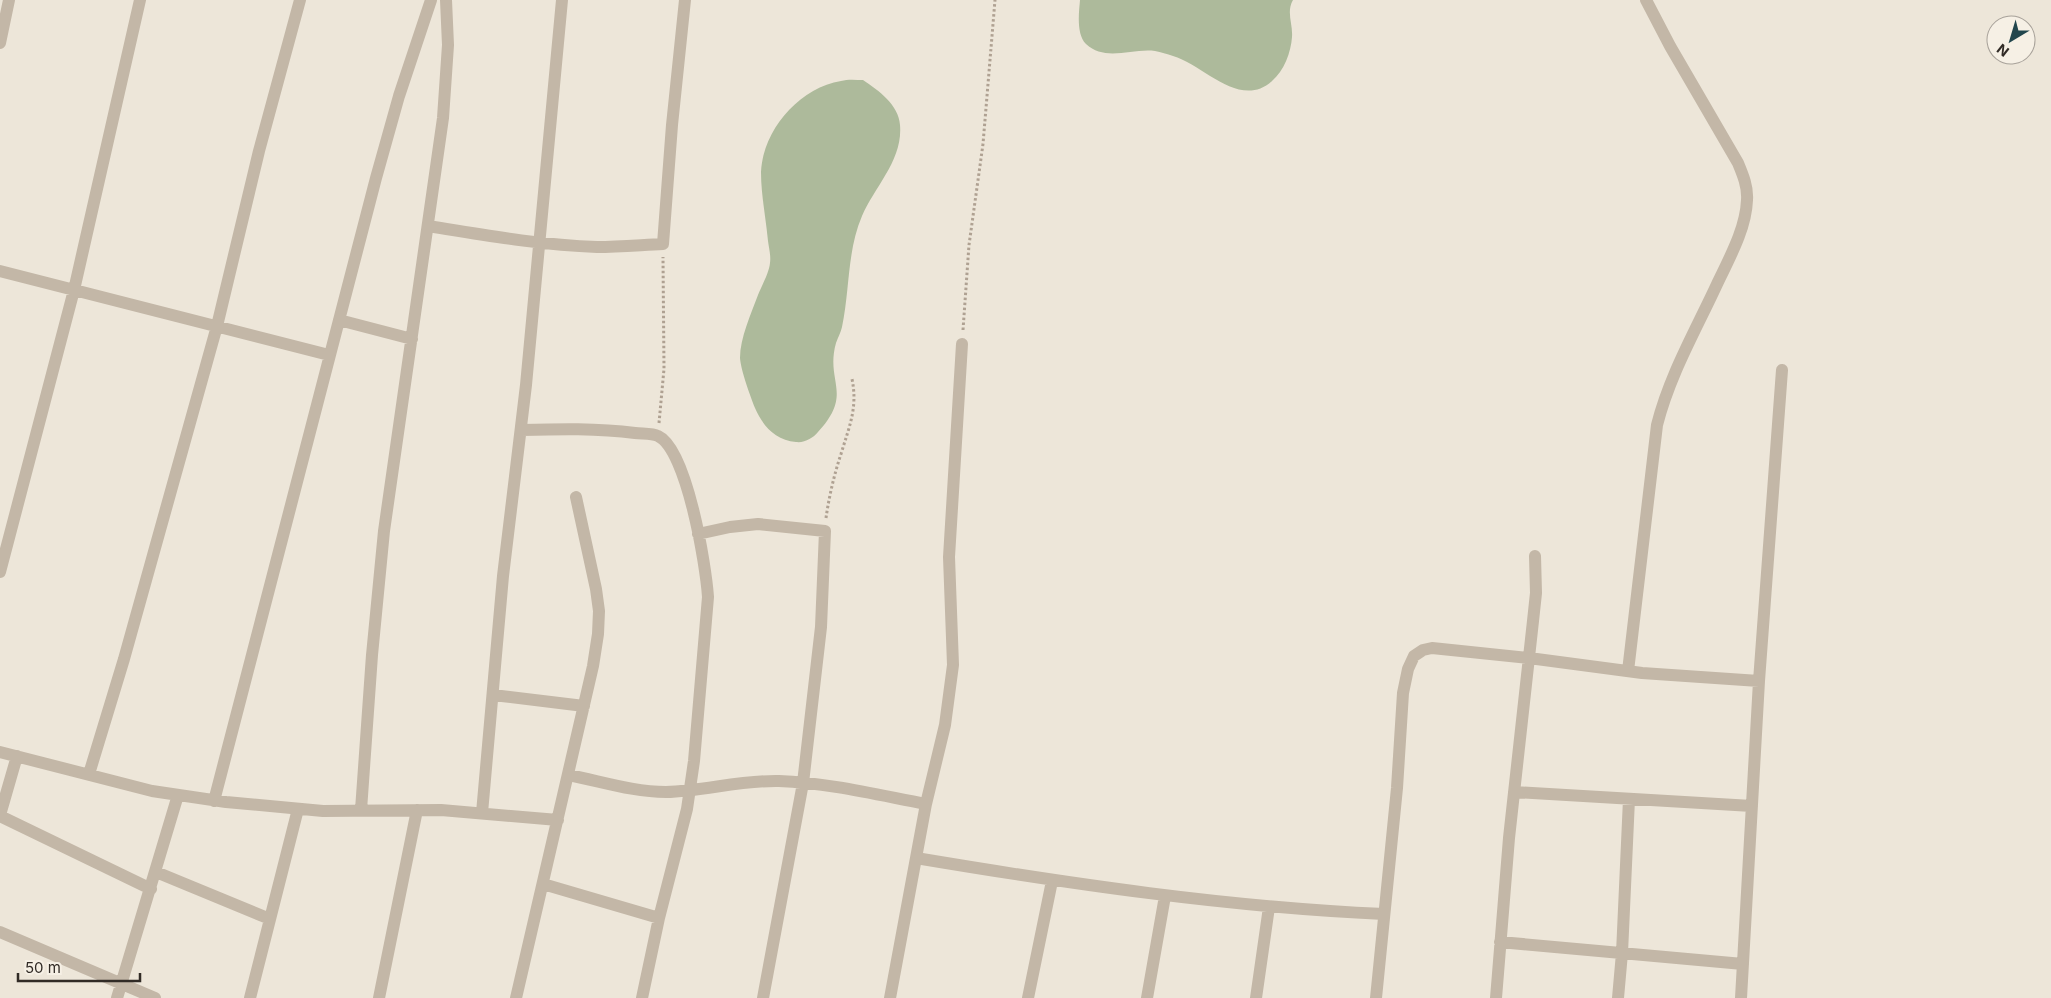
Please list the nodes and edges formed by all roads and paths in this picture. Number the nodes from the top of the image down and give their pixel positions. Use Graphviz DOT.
graph roads {
  1 [pos="10,0"];
  2 [pos="140,0"];
  3 [pos="300,0"];
  4 [pos="431,0"];
  5 [pos="446,0"];
  6 [pos="562,0"];
  7 [pos="685,0"];
  8 [pos="995,0"];
  9 [pos="1646,0"];
  10 [pos="0,43"];
  11 [pos="428,226"];
  12 [pos="538,242"];
  13 [pos="663,244"];
  14 [pos="0,271"];
  15 [pos="74,290"];
  16 [pos="339,320"];
  17 [pos="217,326"];
  18 [pos="412,339"];
  19 [pos="962,344"];
  20 [pos="329,355"];
  21 [pos="1782,370"];
  22 [pos="852,379"];
  23 [pos="521,430"];
  24 [pos="658,435"];
  25 [pos="576,497"];
  26 [pos="825,531"];
  27 [pos="698,534"];
  28 [pos="1535,556"];
  29 [pos="0,572"];
  30 [pos="1529,658"];
  31 [pos="1628,671"];
  32 [pos="1759,681"];
  33 [pos="494,695"];
  34 [pos="584,706"];
  35 [pos="0,752"];
  36 [pos="17,756"];
  37 [pos="89,774"];
  38 [pos="568,775"];
  39 [pos="803,784"];
  40 [pos="690,790"];
  41 [pos="1514,792"];
  42 [pos="178,795"];
  43 [pos="1628,798"];
  44 [pos="214,801"];
  45 [pos="926,804"];
  46 [pos="1752,806"];
  47 [pos="298,809"];
  48 [pos="361,810"];
  49 [pos="417,810"];
  50 [pos="482,813"];
  51 [pos="0,816"];
  52 [pos="558,820"];
  53 [pos="916,858"];
  54 [pos="156,872"];
  55 [pos="1052,881"];
  56 [pos="543,884"];
  57 [pos="151,889"];
  58 [pos="1165,896"];
  59 [pos="1270,907"];
  60 [pos="1384,914"];
  61 [pos="270,918"];
  62 [pos="659,918"];
  63 [pos="0,932"];
  64 [pos="1500,942"];
  65 [pos="1622,953"];
  66 [pos="1742,964"];
  67 [pos="121,984"];
  68 [pos="117,998"];
  69 [pos="155,998"];
  70 [pos="250,998"];
  71 [pos="379,998"];
  72 [pos="516,998"];
  73 [pos="642,998"];
  74 [pos="763,998"];
  75 [pos="890,998"];
  76 [pos="1028,998"];
  77 [pos="1147,998"];
  78 [pos="1256,998"];
  79 [pos="1376,998"];
  80 [pos="1496,998"];
  81 [pos="1618,998"];
  82 [pos="1740,998"];
  1 -- 10 [label="street"];
  2 -- 15 [label="street"];
  3 -- 17 [label="street"];
  4 -- 16 [label="street"];
  5 -- 11 [label="street"];
  6 -- 12 [label="street"];
  7 -- 13 [label="street"];
  8 -- 19 [label="path"];
  9 -- 31 [label="street"];
  11 -- 12 [label="street"];
  11 -- 18 [label="street"];
  12 -- 13 [label="street"];
  12 -- 23 [label="street"];
  13 -- 24 [label="path"];
  14 -- 15 [label="street"];
  15 -- 17 [label="street"];
  15 -- 29 [label="street"];
  16 -- 18 [label="street"];
  16 -- 20 [label="street"];
  17 -- 20 [label="street"];
  17 -- 37 [label="street"];
  18 -- 48 [label="street"];
  19 -- 45 [label="street"];
  20 -- 44 [label="street"];
  21 -- 32 [label="street"];
  22 -- 26 [label="path"];
  23 -- 24 [label="street"];
  23 -- 33 [label="street"];
  24 -- 27 [label="street"];
  25 -- 34 [label="street"];
  26 -- 27 [label="street"];
  26 -- 39 [label="street"];
  27 -- 40 [label="street"];
  28 -- 30 [label="street"];
  30 -- 31 [label="street"];
  30 -- 41 [label="street"];
  30 -- 60 [label="street"];
  31 -- 32 [label="street"];
  32 -- 46 [label="street"];
  33 -- 34 [label="street"];
  33 -- 50 [label="street"];
  34 -- 38 [label="street"];
  35 -- 36 [label="street"];
  36 -- 37 [label="street"];
  36 -- 51 [label="street"];
  37 -- 42 [label="street"];
  38 -- 40 [label="street"];
  38 -- 52 [label="street"];
  39 -- 40 [label="street"];
  39 -- 45 [label="street"];
  39 -- 74 [label="street"];
  40 -- 62 [label="street"];
  41 -- 43 [label="street"];
  41 -- 64 [label="street"];
  42 -- 44 [label="street"];
  42 -- 54 [label="street"];
  43 -- 46 [label="street"];
  43 -- 65 [label="street"];
  44 -- 47 [label="street"];
  45 -- 53 [label="street"];
  46 -- 66 [label="street"];
  47 -- 48 [label="street"];
  47 -- 61 [label="street"];
  48 -- 49 [label="street"];
  49 -- 50 [label="street"];
  49 -- 71 [label="street"];
  50 -- 52 [label="street"];
  51 -- 57 [label="street"];
  52 -- 56 [label="street"];
  53 -- 55 [label="street"];
  53 -- 75 [label="street"];
  54 -- 57 [label="street"];
  54 -- 61 [label="street"];
  55 -- 58 [label="street"];
  55 -- 76 [label="street"];
  56 -- 62 [label="street"];
  56 -- 72 [label="street"];
  57 -- 67 [label="street"];
  58 -- 59 [label="street"];
  58 -- 77 [label="street"];
  59 -- 60 [label="street"];
  59 -- 78 [label="street"];
  60 -- 79 [label="street"];
  61 -- 70 [label="street"];
  62 -- 73 [label="street"];
  63 -- 67 [label="street"];
  64 -- 65 [label="street"];
  64 -- 80 [label="street"];
  65 -- 66 [label="street"];
  65 -- 81 [label="street"];
  66 -- 82 [label="street"];
  67 -- 68 [label="street"];
  67 -- 69 [label="street"];
}
